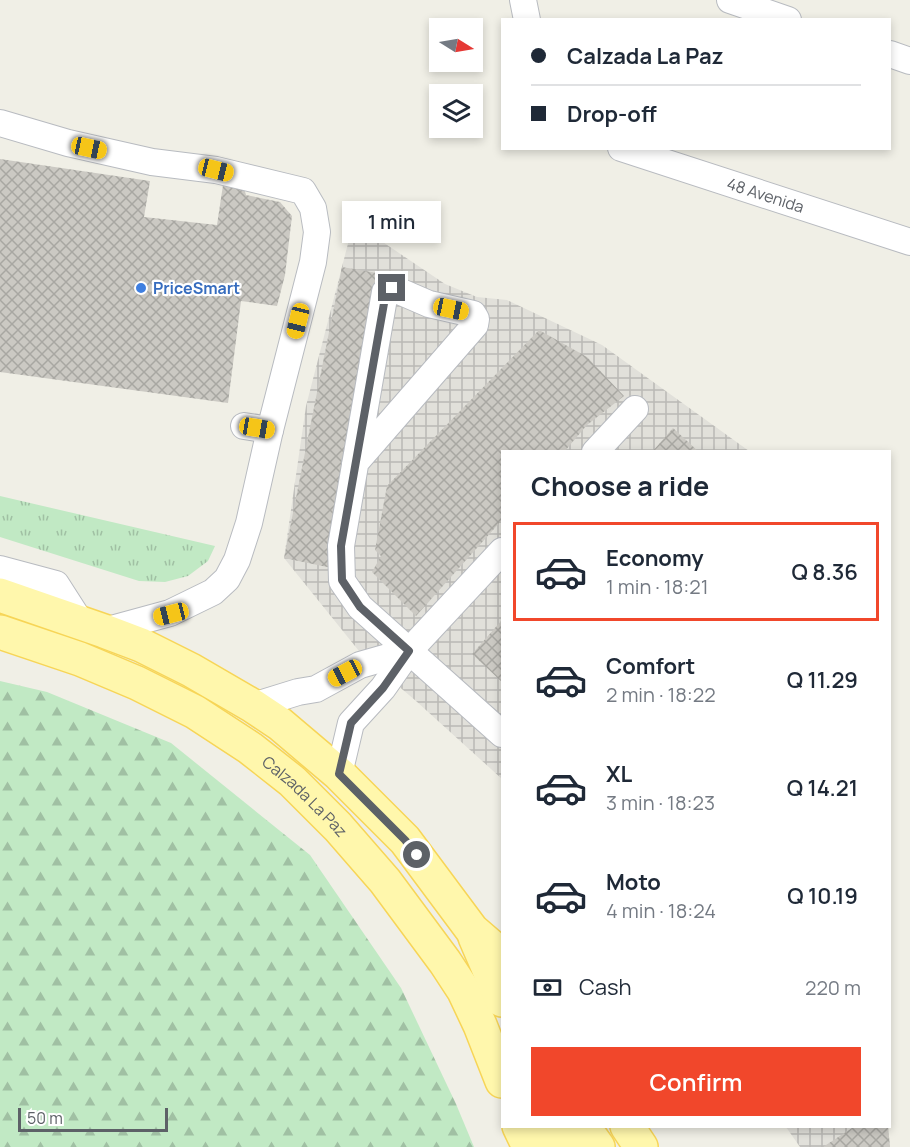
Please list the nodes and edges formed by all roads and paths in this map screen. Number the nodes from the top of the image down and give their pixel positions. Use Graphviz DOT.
graph roads {
  1 [pos="523,0"];
  2 [pos="730,0"];
  3 [pos="527,18"];
  4 [pos="782,18"];
  5 [pos="891,54"];
  6 [pos="910,60"];
  7 [pos="0,123"];
  8 [pos="627,150"];
  9 [pos="910,242"];
  10 [pos="635,409"];
  11 [pos="244,426"];
  12 [pos="270,430"];
  13 [pos="597,450"];
  14 [pos="355,463"];
  15 [pos="501,552"];
  16 [pos="0,569"];
  17 [pos="0,595"];
  18 [pos="93,627"];
  19 [pos="0,632"];
  20 [pos="409,651"];
  21 [pos="253,706"];
  22 [pos="501,733"];
  23 [pos="339,774"];
  24 [pos="472,930"];
  25 [pos="501,955"];
  26 [pos="501,998"];
  27 [pos="501,1078"];
  28 [pos="513,1128"];
  29 [pos="520,1128"];
  30 [pos="553,1128"];
  31 [pos="584,1128"];
  32 [pos="628,1128"];
  33 [pos="518,1147"];
  34 [pos="529,1147"];
  35 [pos="564,1147"];
  36 [pos="598,1147"];
  37 [pos="641,1147"];
  1 -- 3 [label="street"];
  2 -- 4 [label="street"];
  5 -- 6 [label="street"];
  7 -- 12 [label="street"];
  8 -- 9 [label="street, 48 Avenida"];
  10 -- 13 [label="street"];
  11 -- 12 [label="street"];
  12 -- 18 [label="street"];
  14 -- 14 [label="street"];
  14 -- 20 [label="street"];
  15 -- 20 [label="street"];
  16 -- 18 [label="street"];
  17 -- 18 [label="main road"];
  18 -- 21 [label="main road"];
  19 -- 27 [label="main road, Calzada La Paz"];
  20 -- 21 [label="street"];
  20 -- 22 [label="street"];
  20 -- 23 [label="street"];
  21 -- 23 [label="main road"];
  23 -- 24 [label="main road"];
  24 -- 25 [label="main road"];
  24 -- 26 [label="main road"];
  28 -- 33 [label="main road"];
  29 -- 34 [label="main road"];
  30 -- 35 [label="main road"];
  31 -- 36 [label="main road"];
  32 -- 37 [label="main road"];
}
